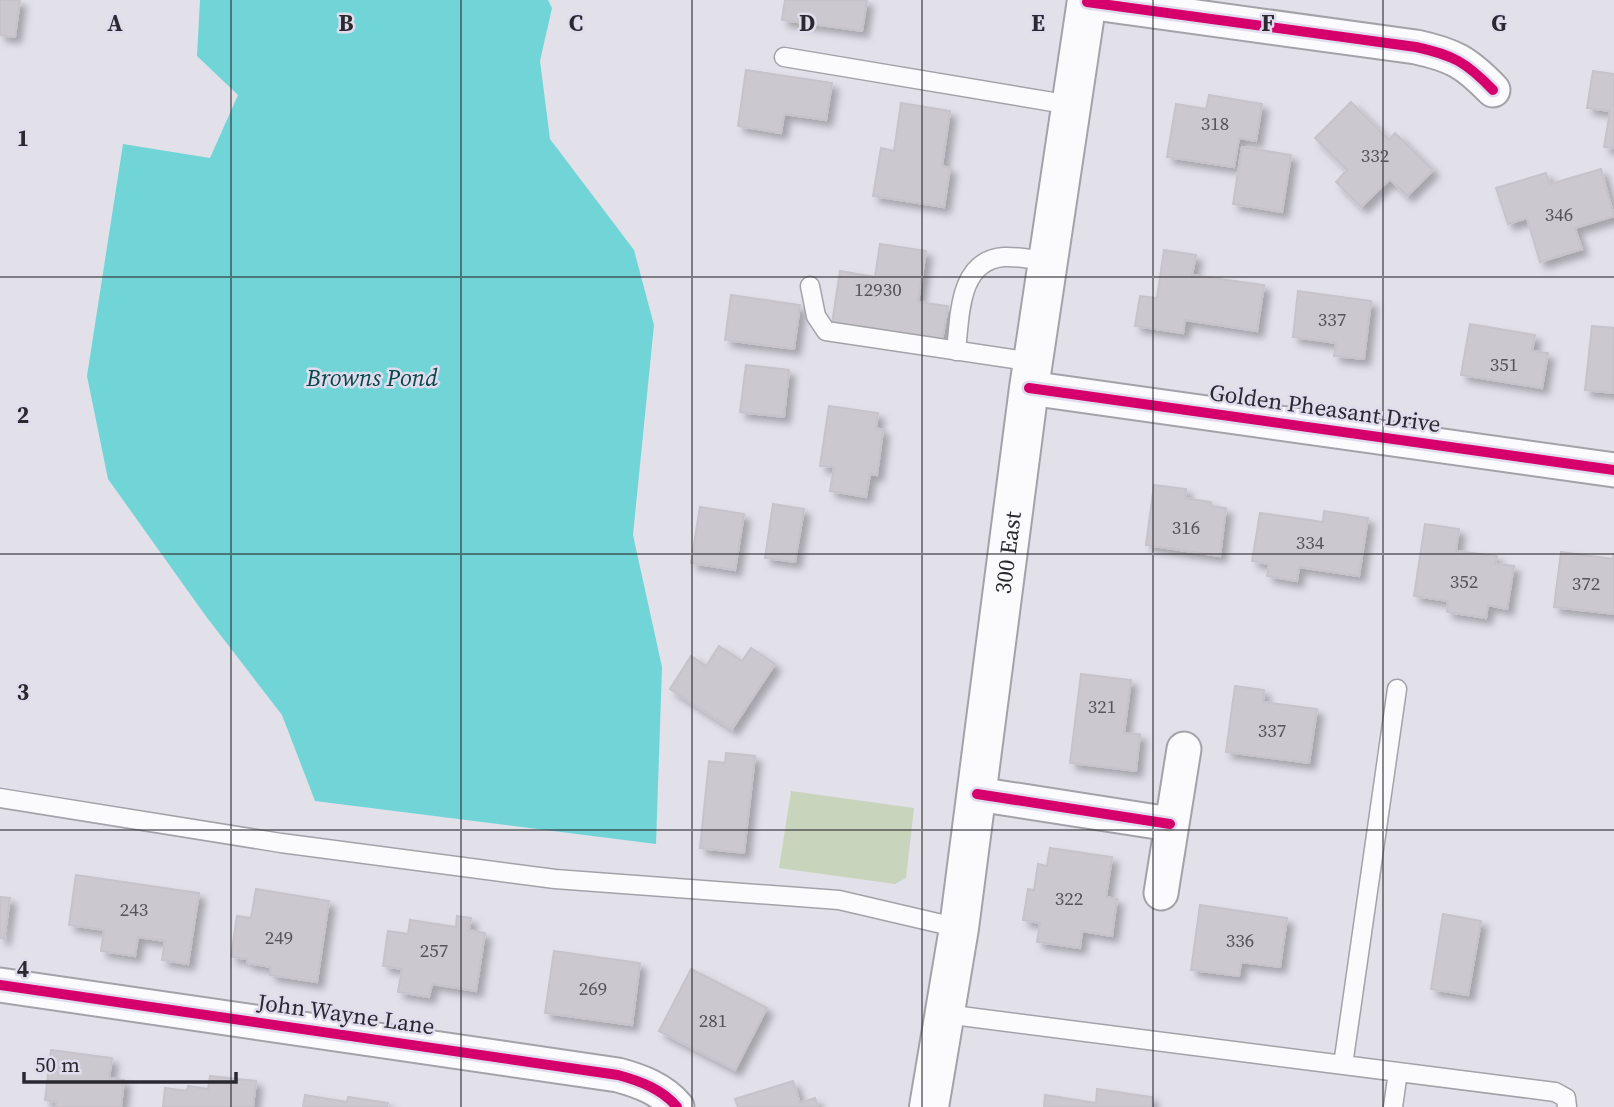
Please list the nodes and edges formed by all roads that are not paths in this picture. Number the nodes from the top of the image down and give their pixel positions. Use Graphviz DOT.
graph roads {
  1 [pos="1087,1"];
  2 [pos="784,57"];
  3 [pos="1493,90"];
  4 [pos="1071,105"];
  5 [pos="1048,261"];
  6 [pos="810,286"];
  7 [pos="956,351"];
  8 [pos="1031,375"];
  9 [pos="1614,470"];
  10 [pos="1397,689"];
  11 [pos="1184,749"];
  12 [pos="977,794"];
  13 [pos="0,798"];
  14 [pos="1170,824"];
  15 [pos="1161,893"];
  16 [pos="959,928"];
  17 [pos="0,985"];
  18 [pos="945,1014"];
  19 [pos="1343,1065"];
  20 [pos="1398,1072"];
  21 [pos="677,1107"];
  22 [pos="929,1107"];
  23 [pos="1393,1107"];
  24 [pos="1567,1107"];
  1 -- 3 [label="street"];
  1 -- 4 [label="main road, 300 East"];
  2 -- 4 [label="lane"];
  4 -- 5 [label="main road, 300 East"];
  5 -- 7 [label="lane"];
  5 -- 8 [label="main road, 300 East"];
  6 -- 7 [label="lane"];
  7 -- 8 [label="lane"];
  8 -- 9 [label="street, Golden Pheasant Drive"];
  8 -- 12 [label="main road, 300 East"];
  10 -- 19 [label="lane"];
  11 -- 14 [label="street"];
  12 -- 14 [label="street"];
  12 -- 16 [label="main road, 300 East"];
  13 -- 16 [label="lane"];
  14 -- 15 [label="street"];
  16 -- 18 [label="main road, 300 East"];
  17 -- 21 [label="street, John Wayne Lane"];
  18 -- 19 [label="lane"];
  18 -- 22 [label="main road, 300 East"];
  19 -- 20 [label="lane"];
  20 -- 23 [label="lane"];
  20 -- 24 [label="lane"];
}
